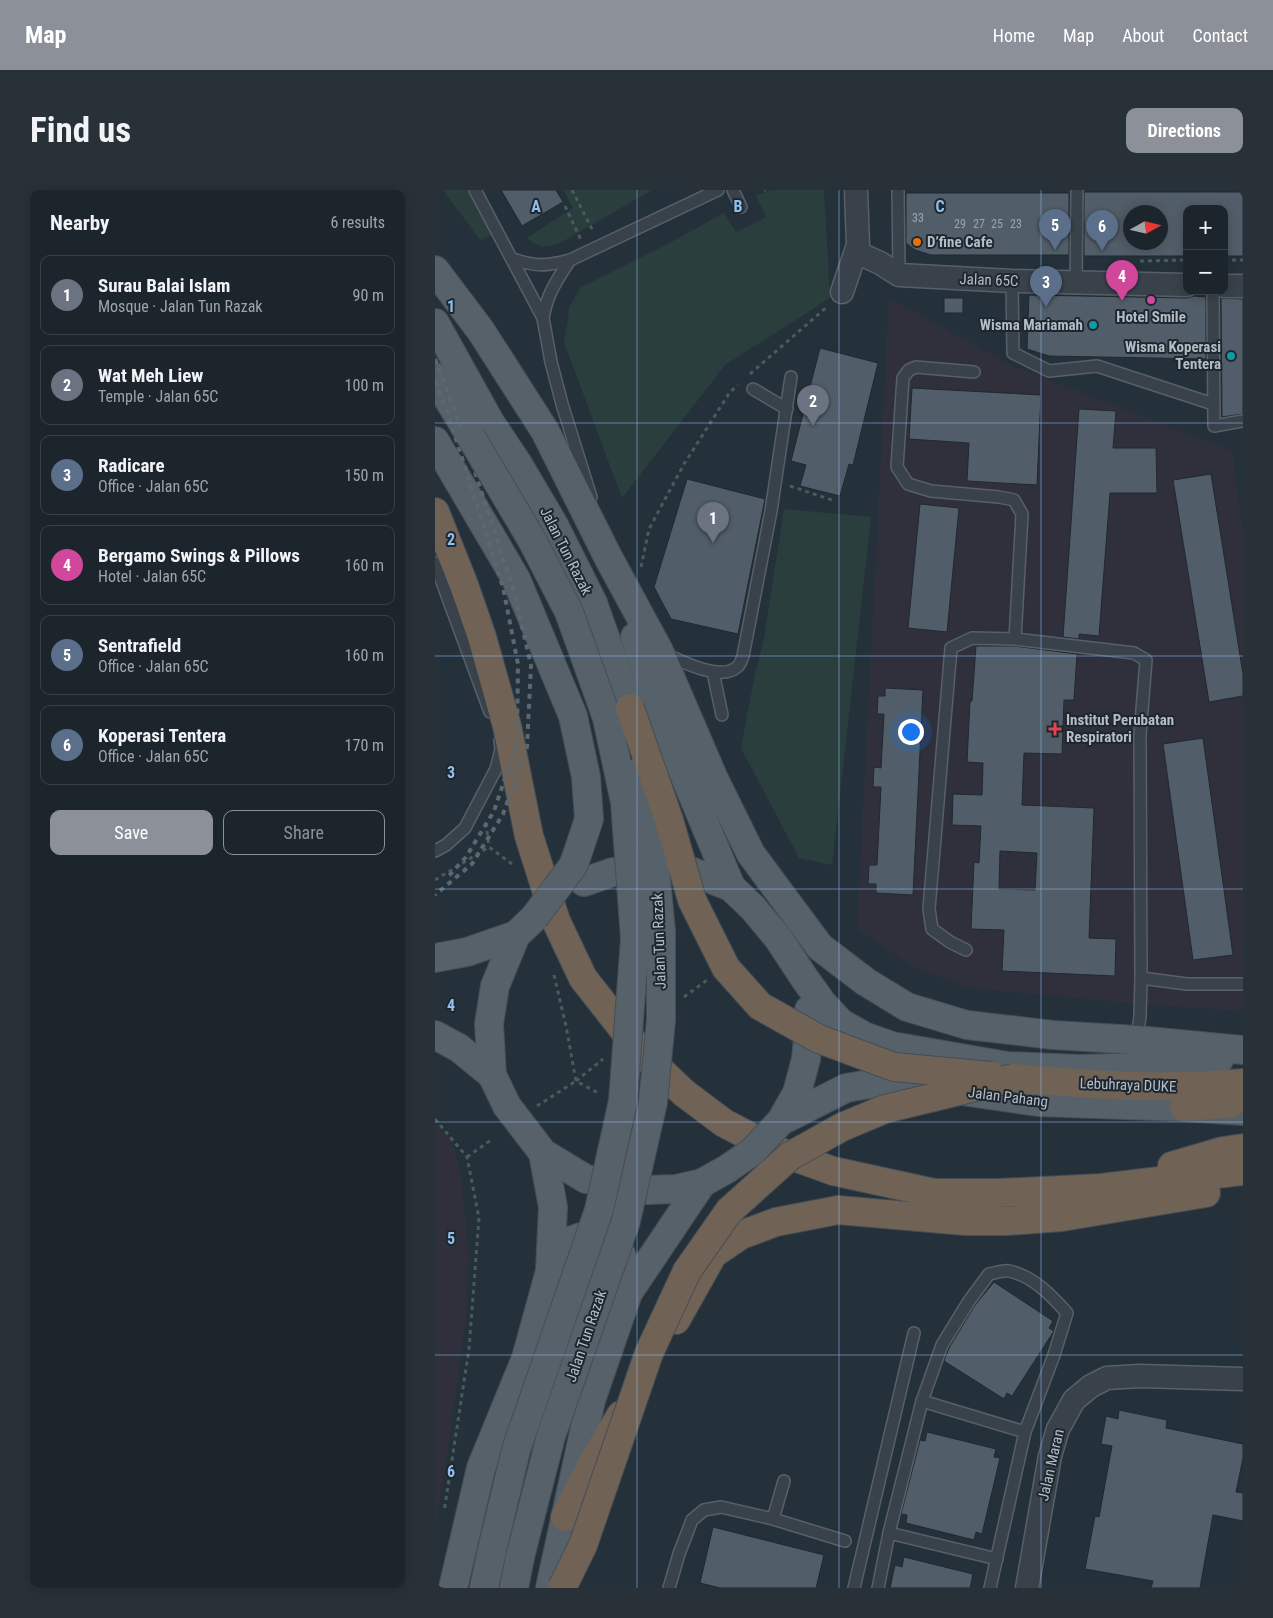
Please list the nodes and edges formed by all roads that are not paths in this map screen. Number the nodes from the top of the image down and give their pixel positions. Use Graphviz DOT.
graph roads {
  1 [pos="475,190"];
  2 [pos="718,190"];
  3 [pos="733,190"];
  4 [pos="856,190"];
  5 [pos="898,190"];
  6 [pos="1077,190"];
  7 [pos="741,207"];
  8 [pos="856,252"];
  9 [pos="513,259"];
  10 [pos="570,260"];
  11 [pos="435,270"];
  12 [pos="899,275"];
  13 [pos="1012,281"];
  14 [pos="1076,282"];
  15 [pos="1183,285"];
  16 [pos="1228,286"];
  17 [pos="1243,286"];
  18 [pos="1213,295"];
  19 [pos="838,296"];
  20 [pos="543,318"];
  21 [pos="435,323"];
  22 [pos="973,372"];
  23 [pos="791,377"];
  24 [pos="435,378"];
  25 [pos="753,389"];
  26 [pos="787,409"];
  27 [pos="1215,410"];
  28 [pos="1243,421"];
  29 [pos="480,430"];
  30 [pos="435,441"];
  31 [pos="435,512"];
  32 [pos="608,558"];
  33 [pos="435,564"];
  34 [pos="1015,639"];
  35 [pos="659,651"];
  36 [pos="713,672"];
  37 [pos="630,708"];
  38 [pos="722,715"];
  39 [pos="671,743"];
  40 [pos="586,777"];
  41 [pos="435,851"];
  42 [pos="731,887"];
  43 [pos="525,927"];
  44 [pos="966,950"];
  45 [pos="435,958"];
  46 [pos="1141,978"];
  47 [pos="805,979"];
  48 [pos="1243,984"];
  49 [pos="435,1035"];
  50 [pos="1137,1040"];
  51 [pos="1243,1050"];
  52 [pos="1243,1058"];
  53 [pos="492,1075"];
  54 [pos="1013,1078"];
  55 [pos="1243,1083"];
  56 [pos="1243,1102"];
  57 [pos="1184,1107"];
  58 [pos="1243,1111"];
  59 [pos="781,1121"];
  60 [pos="1243,1148"];
  61 [pos="543,1154"];
  62 [pos="1243,1171"];
  63 [pos="702,1182"];
  64 [pos="1101,1188"];
  65 [pos="1243,1188"];
  66 [pos="550,1272"];
  67 [pos="629,1293"];
  68 [pos="914,1333"];
  69 [pos="1243,1379"];
  70 [pos="921,1401"];
  71 [pos="1025,1432"];
  72 [pos="784,1481"];
  73 [pos="565,1517"];
  74 [pos="773,1519"];
  75 [pos="889,1533"];
  76 [pos="845,1541"];
  77 [pos="997,1559"];
  78 [pos="453,1588"];
  79 [pos="484,1588"];
  80 [pos="514,1588"];
  81 [pos="550,1588"];
  82 [pos="562,1588"];
  83 [pos="669,1588"];
  84 [pos="854,1588"];
  85 [pos="878,1588"];
  86 [pos="990,1588"];
  87 [pos="1027,1588"];
  1 -- 9 [label="lane"];
  2 -- 10 [label="lane"];
  3 -- 7 [label="lane"];
  4 -- 8 [label="street"];
  5 -- 12 [label="lane"];
  6 -- 14 [label="lane"];
  8 -- 12 [label="street, Jalan 65C"];
  8 -- 19 [label="street"];
  9 -- 10 [label="lane"];
  9 -- 20 [label="lane"];
  10 -- 20 [label="lane"];
  11 -- 32 [label="main road"];
  12 -- 13 [label="street, Jalan 65C"];
  13 -- 14 [label="street, Jalan 65C"];
  13 -- 27 [label="lane"];
  14 -- 15 [label="street, Jalan 65C"];
  16 -- 17 [label="street"];
  18 -- 27 [label="lane"];
  20 -- 32 [label="lane"];
  21 -- 29 [label="main road, Jalan Tun Razak"];
  22 -- 34 [label="lane"];
  23 -- 26 [label="lane"];
  24 -- 29 [label="main road, Jalan Tun Razak"];
  25 -- 26 [label="lane"];
  26 -- 36 [label="lane"];
  27 -- 28 [label="lane"];
  29 -- 37 [label="main road, Jalan Tun Razak"];
  29 -- 79 [label="main road, Jalan Tun Razak, bridge"];
  30 -- 40 [label="main road"];
  31 -- 64 [label="highway"];
  32 -- 35 [label="main road"];
  32 -- 39 [label="main road"];
  33 -- 41 [label="lane"];
  34 -- 44 [label="lane"];
  34 -- 46 [label="lane"];
  35 -- 36 [label="lane"];
  35 -- 50 [label="main road"];
  36 -- 38 [label="lane"];
  37 -- 54 [label="highway, Lebuhraya DUKE, bridge"];
  37 -- 80 [label="main road, Jalan Tun Razak, bridge"];
  39 -- 40 [label="main road"];
  39 -- 42 [label="main road"];
  40 -- 43 [label="main road, bridge"];
  42 -- 43 [label="main road, bridge"];
  42 -- 47 [label="main road, Jalan Pahang"];
  43 -- 45 [label="main road"];
  43 -- 53 [label="main road"];
  46 -- 48 [label="lane"];
  46 -- 50 [label="lane"];
  47 -- 52 [label="main road, Jalan Pahang"];
  47 -- 59 [label="main road"];
  49 -- 53 [label="main road"];
  50 -- 51 [label="main road"];
  53 -- 61 [label="main road"];
  54 -- 55 [label="highway, Lebuhraya DUKE"];
  54 -- 82 [label="highway, bridge"];
  56 -- 57 [label="highway, Lebuhraya DUKE"];
  57 -- 58 [label="main road, Jalan Pahang"];
  57 -- 59 [label="main road, Jalan Pahang"];
  59 -- 63 [label="main road, bridge"];
  60 -- 64 [label="highway"];
  61 -- 63 [label="main road"];
  61 -- 66 [label="main road"];
  62 -- 64 [label="highway"];
  63 -- 67 [label="main road"];
  65 -- 73 [label="highway"];
  66 -- 67 [label="main road"];
  66 -- 78 [label="main road"];
  67 -- 73 [label="main road"];
  68 -- 84 [label="lane"];
  69 -- 87 [label="street, Jalan Maran"];
  70 -- 71 [label="lane"];
  70 -- 71 [label="lane"];
  70 -- 75 [label="lane"];
  71 -- 77 [label="lane"];
  72 -- 74 [label="lane"];
  73 -- 81 [label="main road"];
  74 -- 76 [label="lane"];
  74 -- 83 [label="lane"];
  75 -- 77 [label="lane"];
  75 -- 85 [label="lane"];
  77 -- 86 [label="lane"];
}
